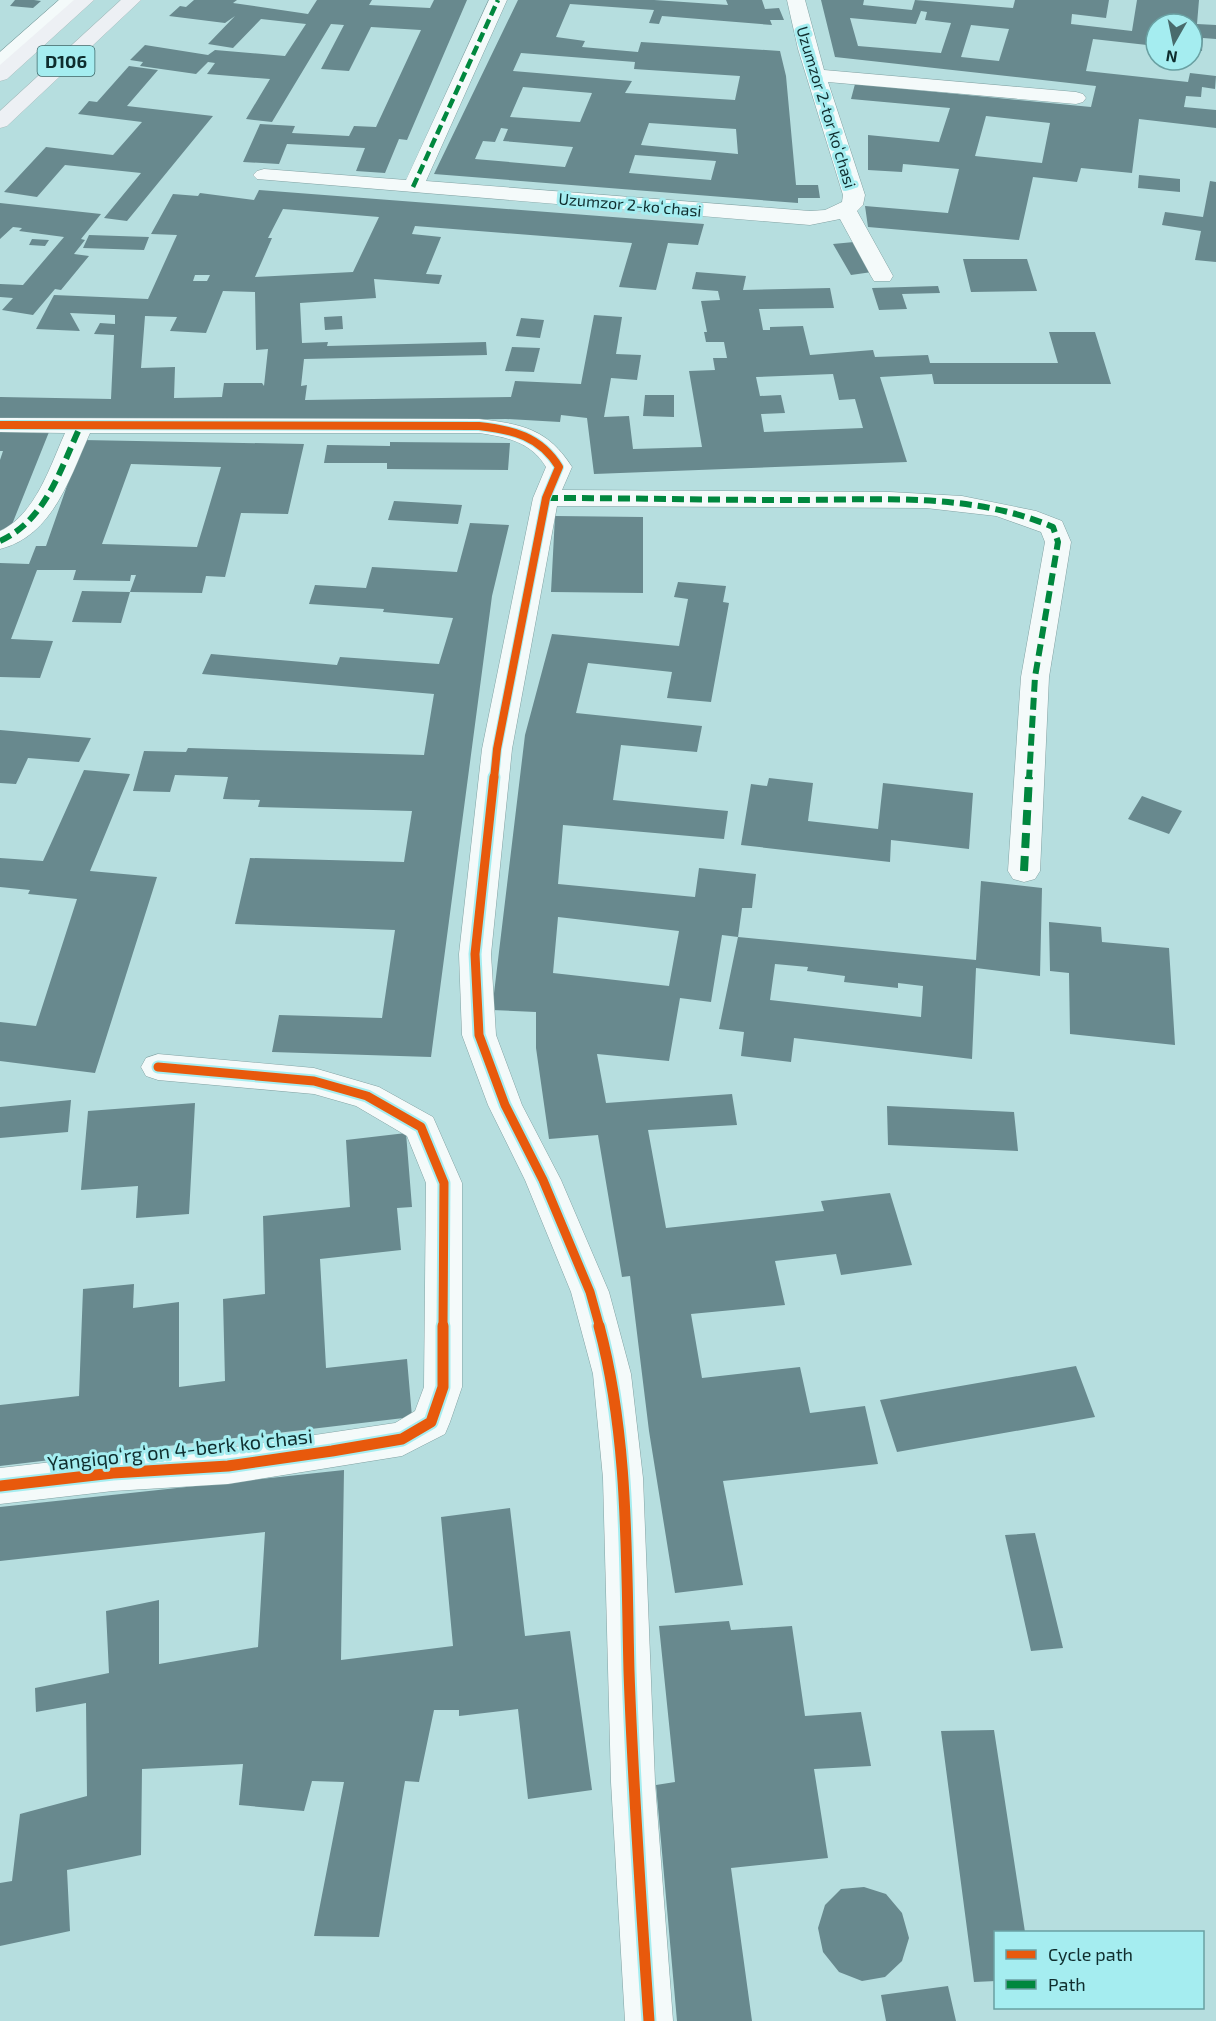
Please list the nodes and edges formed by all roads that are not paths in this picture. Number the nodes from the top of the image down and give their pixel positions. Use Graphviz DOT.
graph roads {
  1 [pos="70,0"];
  2 [pos="85,0"];
  3 [pos="132,0"];
  4 [pos="498,0"];
  5 [pos="796,0"];
  6 [pos="0,62"];
  7 [pos="0,75"];
  8 [pos="817,75"];
  9 [pos="1076,98"];
  10 [pos="0,122"];
  11 [pos="264,175"];
  12 [pos="413,186"];
  13 [pos="846,211"];
  14 [pos="882,276"];
  15 [pos="0,425"];
  16 [pos="80,427"];
  17 [pos="546,498"];
  18 [pos="0,541"];
  19 [pos="1024,871"];
  20 [pos="158,1067"];
  21 [pos="0,1486"];
  22 [pos="649,2021"];
  1 -- 6 [label="street"];
  2 -- 7 [label="main road, D106"];
  3 -- 10 [label="main road, D106"];
  4 -- 12 [label="street"];
  5 -- 8 [label="street, Uzumzor 2-tor koʻchasi"];
  8 -- 9 [label="street"];
  8 -- 13 [label="street, Uzumzor 2-tor koʻchasi"];
  11 -- 12 [label="street, Uzumzor 2-koʻchasi"];
  12 -- 13 [label="street, Uzumzor 2-koʻchasi"];
  13 -- 14 [label="street"];
  15 -- 16 [label="street"];
  16 -- 17 [label="street"];
  16 -- 18 [label="street"];
  17 -- 19 [label="street"];
  17 -- 22 [label="street"];
  20 -- 21 [label="street, Yangiqoʻrgʻon 4-berk koʻchasi"];
}
